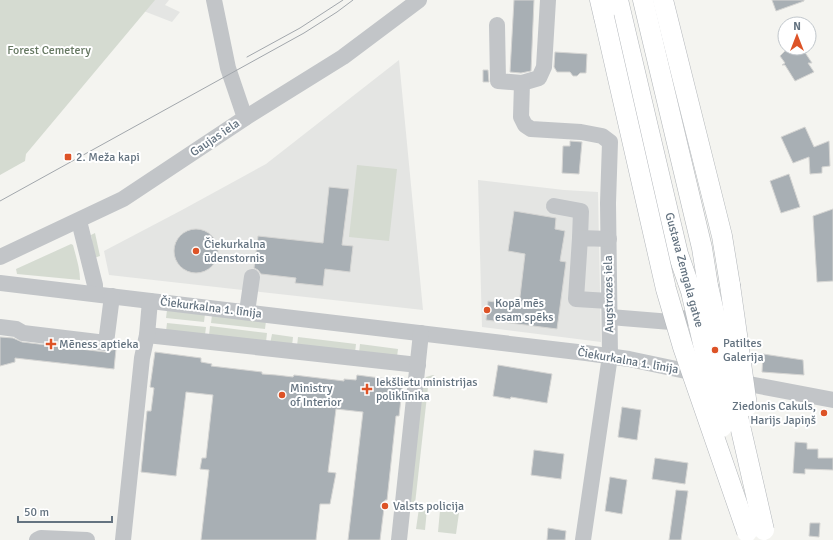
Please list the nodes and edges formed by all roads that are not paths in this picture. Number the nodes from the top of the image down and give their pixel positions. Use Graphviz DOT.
graph roads {
  1 [pos="214,0"];
  2 [pos="419,0"];
  3 [pos="548,0"];
  4 [pos="618,0"];
  5 [pos="643,0"];
  6 [pos="663,1"];
  7 [pos="602,8"];
  8 [pos="497,25"];
  9 [pos="522,83"];
  10 [pos="245,118"];
  11 [pos="554,206"];
  12 [pos="79,221"];
  13 [pos="580,238"];
  14 [pos="608,239"];
  15 [pos="0,257"];
  16 [pos="252,277"];
  17 [pos="0,284"];
  18 [pos="95,294"];
  19 [pos="112,296"];
  20 [pos="150,301"];
  21 [pos="741,304"];
  22 [pos="610,309"];
  23 [pos="247,312"];
  24 [pos="0,327"];
  25 [pos="421,333"];
  26 [pos="147,335"];
  27 [pos="610,356"];
  28 [pos="418,365"];
  29 [pos="833,400"];
  30 [pos="757,536"];
  31 [pos="37,540"];
  32 [pos="87,540"];
  33 [pos="123,540"];
  34 [pos="399,540"];
  35 [pos="583,540"];
  1 -- 10 [label="street"];
  2 -- 10 [label="street, Gaujas iela"];
  3 -- 9 [label="street"];
  4 -- 30 [label="main road, Gustava Zemgala gatve, bridge"];
  5 -- 30 [label="main road, Gustava Zemgala gatve, bridge"];
  6 -- 30 [label="main road, bridge"];
  7 -- 30 [label="main road, bridge"];
  8 -- 9 [label="street"];
  9 -- 14 [label="street, Augstrozes iela"];
  10 -- 12 [label="street, Gaujas iela"];
  11 -- 13 [label="street"];
  12 -- 15 [label="street, Gaujas iela"];
  12 -- 18 [label="street"];
  13 -- 14 [label="street"];
  13 -- 22 [label="street"];
  14 -- 22 [label="street, Augstrozes iela"];
  16 -- 23 [label="street"];
  17 -- 18 [label="street, Čiekurkalna 1. līnija"];
  18 -- 19 [label="street, Čiekurkalna 1. līnija"];
  19 -- 20 [label="street, Čiekurkalna 1. līnija"];
  19 -- 24 [label="street"];
  20 -- 23 [label="street, Čiekurkalna 1. līnija"];
  20 -- 26 [label="street"];
  21 -- 22 [label="street"];
  22 -- 27 [label="street, Augstrozes iela"];
  23 -- 25 [label="street, Čiekurkalna 1. līnija"];
  25 -- 27 [label="street, Čiekurkalna 1. līnija"];
  25 -- 28 [label="street"];
  26 -- 28 [label="street"];
  26 -- 33 [label="street"];
  27 -- 29 [label="street, Čiekurkalna 1. līnija"];
  27 -- 35 [label="street, Augstrozes iela"];
  28 -- 34 [label="street"];
  31 -- 32 [label="street"];
}
